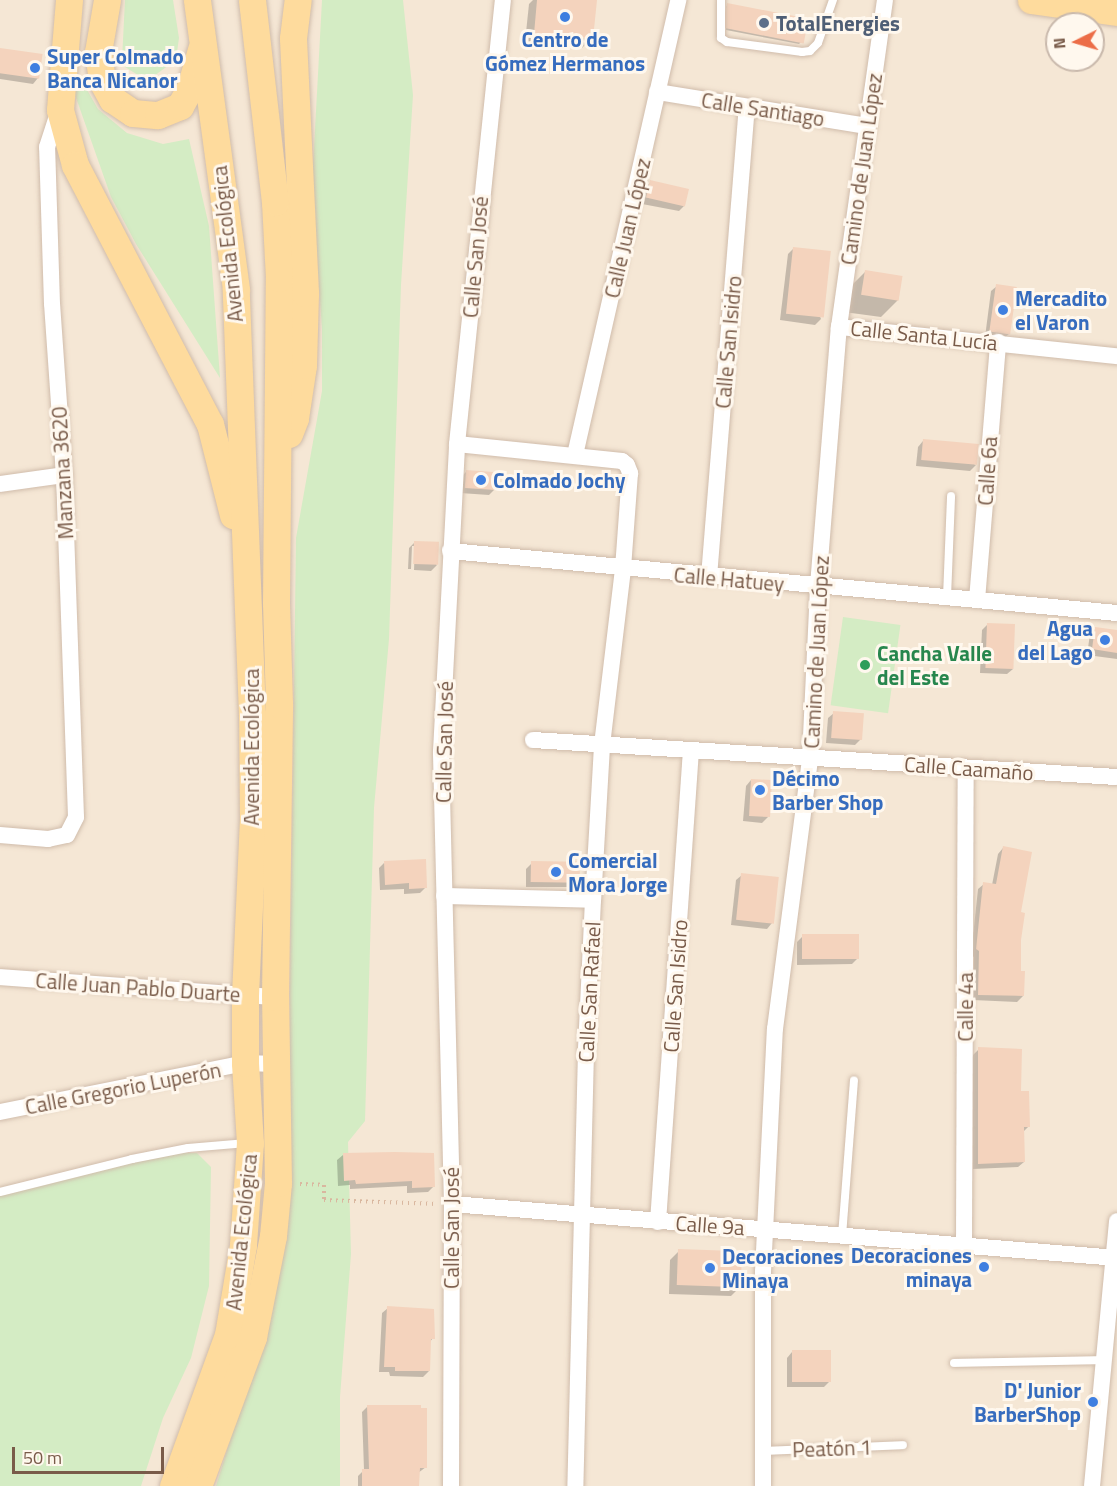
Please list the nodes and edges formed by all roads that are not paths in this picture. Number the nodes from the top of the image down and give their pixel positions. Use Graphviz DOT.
graph roads {
  1 [pos="69,0"];
  2 [pos="107,0"];
  3 [pos="197,0"];
  4 [pos="252,0"];
  5 [pos="298,0"];
  6 [pos="503,0"];
  7 [pos="678,0"];
  8 [pos="720,0"];
  9 [pos="833,0"];
  10 [pos="885,0"];
  11 [pos="1031,0"];
  12 [pos="1117,12"];
  13 [pos="204,41"];
  14 [pos="657,92"];
  15 [pos="747,108"];
  16 [pos="60,110"];
  17 [pos="868,126"];
  18 [pos="838,327"];
  19 [pos="998,342"];
  20 [pos="1117,356"];
  21 [pos="457,444"];
  22 [pos="575,455"];
  23 [pos="278,464"];
  24 [pos="64,475"];
  25 [pos="0,484"];
  26 [pos="951,496"];
  27 [pos="247,545"];
  28 [pos="450,551"];
  29 [pos="623,569"];
  30 [pos="709,577"];
  31 [pos="818,586"];
  32 [pos="947,597"];
  33 [pos="977,600"];
  34 [pos="1117,613"];
  35 [pos="533,740"];
  36 [pos="602,746"];
  37 [pos="691,751"];
  38 [pos="810,758"];
  39 [pos="966,768"];
  40 [pos="1117,777"];
  41 [pos="0,835"];
  42 [pos="444,896"];
  43 [pos="593,900"];
  44 [pos="0,977"];
  45 [pos="245,994"];
  46 [pos="275,997"];
  47 [pos="245,1063"];
  48 [pos="276,1064"];
  49 [pos="854,1080"];
  50 [pos="0,1109"];
  51 [pos="256,1151"];
  52 [pos="0,1192"];
  53 [pos="452,1204"];
  54 [pos="583,1214"];
  55 [pos="1117,1221"];
  56 [pos="658,1222"];
  57 [pos="765,1229"];
  58 [pos="842,1236"];
  59 [pos="964,1246"];
  60 [pos="1114,1258"];
  61 [pos="954,1363"];
  62 [pos="1108,1370"];
  63 [pos="903,1445"];
  64 [pos="761,1451"];
  65 [pos="173,1486"];
  66 [pos="198,1486"];
  67 [pos="451,1486"];
  68 [pos="574,1486"];
  69 [pos="763,1486"];
  70 [pos="1092,1486"];
  1 -- 16 [label="main road"];
  2 -- 13 [label="main road"];
  3 -- 13 [label="main road, Avenida Ecológica"];
  4 -- 23 [label="main road, Avenida Ecológica"];
  5 -- 23 [label="main road"];
  6 -- 21 [label="street, Calle San José"];
  7 -- 14 [label="street, Calle Juan López"];
  8 -- 9 [label="lane"];
  10 -- 17 [label="street, Camino de Juan López"];
  11 -- 12 [label="main road"];
  13 -- 27 [label="main road, Avenida Ecológica"];
  14 -- 15 [label="street, Calle Santiago"];
  14 -- 22 [label="street, Calle Juan López"];
  15 -- 17 [label="street, Calle Santiago"];
  15 -- 30 [label="street, Calle San Isidro"];
  16 -- 24 [label="street, Manzana 3620"];
  16 -- 27 [label="main road"];
  17 -- 18 [label="street, Camino de Juan López"];
  18 -- 19 [label="street, Calle Santa Lucía"];
  18 -- 31 [label="street, Camino de Juan López"];
  19 -- 20 [label="street, Calle Santa Lucía"];
  19 -- 33 [label="street, Calle 6a"];
  21 -- 22 [label="street"];
  21 -- 28 [label="street, Calle San José"];
  22 -- 29 [label="street, Calle San Rafael"];
  23 -- 46 [label="main road, Avenida Ecológica"];
  24 -- 25 [label="street"];
  24 -- 41 [label="street, Manzana 3620"];
  26 -- 32 [label="lane"];
  27 -- 45 [label="main road, Avenida Ecológica"];
  28 -- 29 [label="street, Calle Hatuey"];
  28 -- 42 [label="street, Calle San José"];
  29 -- 30 [label="street, Calle Hatuey"];
  29 -- 36 [label="street, Calle San Rafael"];
  30 -- 31 [label="street, Calle Hatuey"];
  31 -- 32 [label="street, Calle Hatuey"];
  31 -- 38 [label="street, Camino de Juan López"];
  32 -- 33 [label="street, Calle Hatuey"];
  33 -- 34 [label="street, Calle Hatuey"];
  35 -- 36 [label="street, Calle Caamaño"];
  36 -- 37 [label="street, Calle Caamaño"];
  36 -- 43 [label="street, Calle San Rafael"];
  37 -- 38 [label="street, Calle Caamaño"];
  37 -- 56 [label="street, Calle San Isidro"];
  38 -- 39 [label="street, Calle Caamaño"];
  38 -- 57 [label="street, Camino de Juan López"];
  39 -- 40 [label="street, Calle Caamaño"];
  39 -- 59 [label="street, Calle 4a"];
  42 -- 43 [label="street"];
  42 -- 53 [label="street, Calle San José"];
  43 -- 54 [label="street, Calle San Rafael"];
  44 -- 45 [label="street, Calle Juan Pablo Duarte"];
  45 -- 46 [label="street, Calle Juan Pablo Duarte"];
  45 -- 47 [label="main road, Avenida Ecológica"];
  46 -- 48 [label="main road, Avenida Ecológica"];
  47 -- 48 [label="street, Calle Gregorio Luperón"];
  47 -- 50 [label="street, Calle Gregorio Luperón"];
  47 -- 51 [label="main road, Avenida Ecológica"];
  48 -- 66 [label="main road, Avenida Ecológica"];
  49 -- 58 [label="lane"];
  51 -- 52 [label="lane"];
  51 -- 65 [label="main road, Avenida Ecológica"];
  53 -- 54 [label="street, Calle 9a"];
  53 -- 67 [label="street, Calle San José"];
  54 -- 56 [label="street, Calle 9a"];
  54 -- 68 [label="street, Calle San Rafael"];
  55 -- 60 [label="street"];
  56 -- 57 [label="street, Calle 9a"];
  57 -- 58 [label="street, Calle 9a"];
  57 -- 64 [label="street, Camino de Juan López"];
  58 -- 59 [label="street, Calle 9a"];
  59 -- 60 [label="street, Calle 9a"];
  60 -- 62 [label="street"];
  61 -- 62 [label="lane"];
  62 -- 70 [label="street"];
  63 -- 64 [label="lane, Peatón 1"];
  64 -- 69 [label="street, Camino de Juan López"];
}
